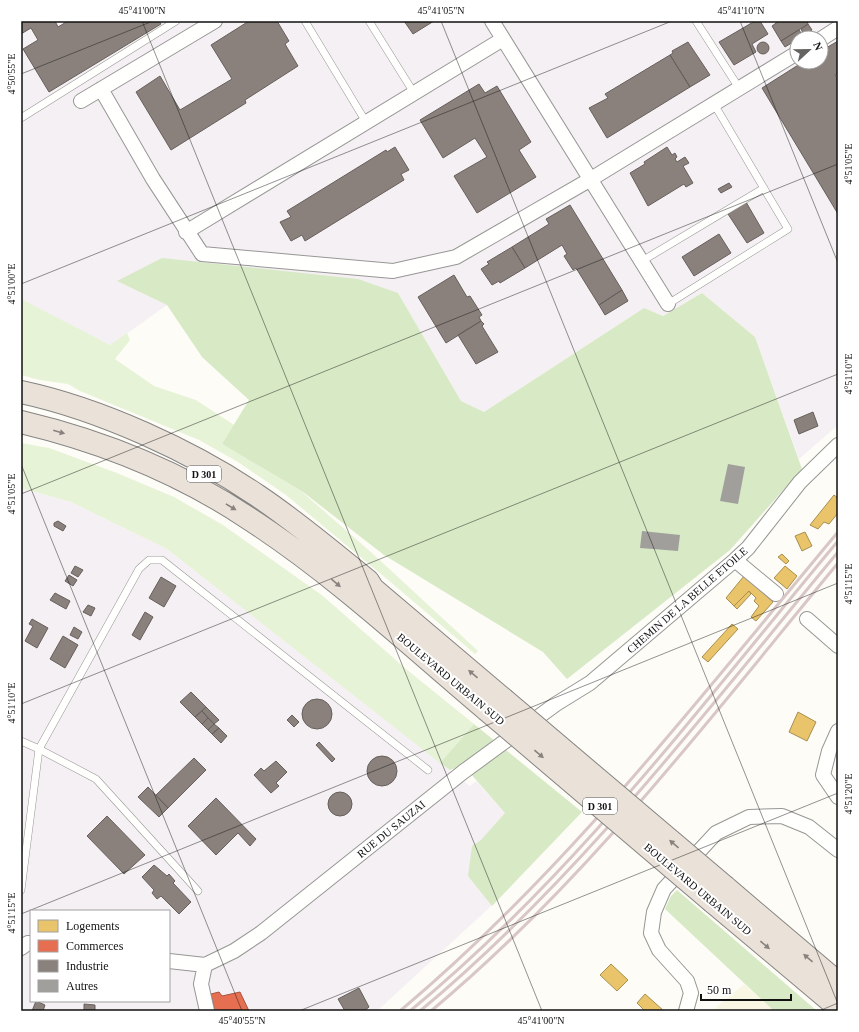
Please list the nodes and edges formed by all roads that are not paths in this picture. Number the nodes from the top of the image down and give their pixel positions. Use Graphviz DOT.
graph roads {
  1 [pos="176,21"];
  2 [pos="215,21"];
  3 [pos="305,21"];
  4 [pos="369,21"];
  5 [pos="492,21"];
  6 [pos="696,21"];
  7 [pos="838,28"];
  8 [pos="829,34"];
  9 [pos="503,39"];
  10 [pos="789,58"];
  11 [pos="739,88"];
  12 [pos="101,89"];
  13 [pos="414,93"];
  14 [pos="82,101"];
  15 [pos="714,104"];
  16 [pos="21,118"];
  17 [pos="366,122"];
  18 [pos="591,179"];
  19 [pos="764,188"];
  20 [pos="186,232"];
  21 [pos="642,261"];
  22 [pos="668,304"];
  23 [pos="21,380"];
  24 [pos="21,392"];
  25 [pos="21,404"];
  26 [pos="21,422"];
  27 [pos="838,445"];
  28 [pos="735,560"];
  29 [pos="373,589"];
  30 [pos="776,594"];
  31 [pos="807,619"];
  32 [pos="838,646"];
  33 [pos="576,692"];
  34 [pos="495,705"];
  35 [pos="838,731"];
  36 [pos="21,741"];
  37 [pos="39,749"];
  38 [pos="428,770"];
  39 [pos="838,796"];
  40 [pos="838,850"];
  41 [pos="21,890"];
  42 [pos="198,891"];
  43 [pos="719,894"];
  44 [pos="170,961"];
  45 [pos="205,965"];
  46 [pos="838,983"];
  47 [pos="838,1007"];
  48 [pos="207,1011"];
  49 [pos="686,1011"];
  1 -- 16 [label="lane"];
  2 -- 12 [label="street"];
  3 -- 17 [label="lane"];
  4 -- 13 [label="lane"];
  5 -- 9 [label="street"];
  6 -- 11 [label="lane"];
  7 -- 8 [label="street"];
  9 -- 13 [label="street"];
  9 -- 18 [label="street"];
  10 -- 11 [label="street"];
  11 -- 15 [label="street"];
  12 -- 14 [label="street"];
  12 -- 20 [label="street"];
  13 -- 17 [label="street"];
  15 -- 18 [label="street"];
  15 -- 19 [label="lane"];
  17 -- 20 [label="street"];
  18 -- 20 [label="street"];
  18 -- 21 [label="street"];
  19 -- 21 [label="lane"];
  19 -- 22 [label="lane"];
  21 -- 22 [label="street"];
  23 -- 29 [label="highway"];
  24 -- 29 [label="highway"];
  25 -- 29 [label="highway, D 301"];
  26 -- 34 [label="highway, BOULEVARD URBAIN SUD / D 301, one-way"];
  27 -- 28 [label="street, CHEMIN DE LA BELLE ETOILE"];
  28 -- 30 [label="street"];
  28 -- 33 [label="street, CHEMIN DE LA BELLE ETOILE"];
  34 -- 29 [label="highway, BOULEVARD URBAIN SUD / D 301, one-way"];
  31 -- 32 [label="street"];
  33 -- 45 [label="street, RUE DU SAUZAI"];
  34 -- 43 [label="highway, BOULEVARD URBAIN SUD / D 301, bridge"];
  35 -- 39 [label="street"];
  36 -- 37 [label="lane"];
  37 -- 38 [label="lane"];
  37 -- 41 [label="lane"];
  37 -- 42 [label="lane"];
  40 -- 49 [label="street, bridge"];
  46 -- 43 [label="highway, BOULEVARD URBAIN SUD / D 301, one-way"];
  43 -- 47 [label="highway, BOULEVARD URBAIN SUD / D 301, one-way"];
  44 -- 45 [label="street"];
  45 -- 48 [label="street"];
}
